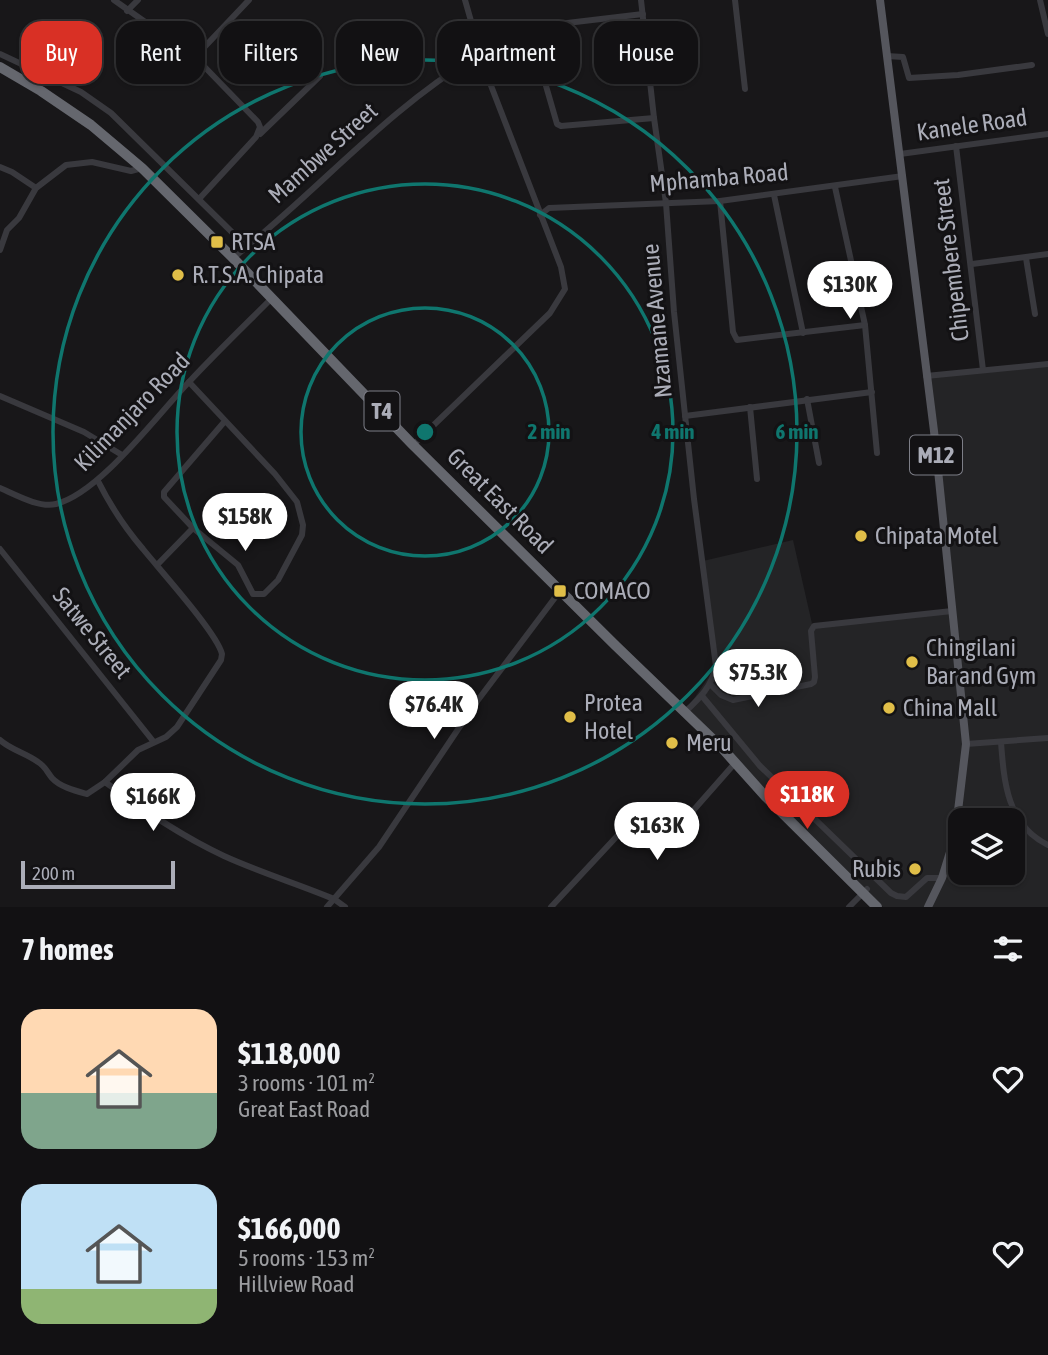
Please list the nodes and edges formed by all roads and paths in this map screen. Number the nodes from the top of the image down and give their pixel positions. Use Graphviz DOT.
graph roads {
  1 [pos="114,0"];
  2 [pos="138,0"];
  3 [pos="249,0"];
  4 [pos="466,0"];
  5 [pos="641,0"];
  6 [pos="735,0"];
  7 [pos="880,0"];
  8 [pos="1040,0"];
  9 [pos="127,11"];
  10 [pos="643,14"];
  11 [pos="142,21"];
  12 [pos="471,21"];
  13 [pos="580,21"];
  14 [pos="1048,34"];
  15 [pos="205,46"];
  16 [pos="0,54"];
  17 [pos="887,56"];
  18 [pos="1032,65"];
  19 [pos="0,67"];
  20 [pos="205,67"];
  21 [pos="437,80"];
  22 [pos="312,84"];
  23 [pos="491,84"];
  24 [pos="545,84"];
  25 [pos="745,89"];
  26 [pos="653,118"];
  27 [pos="1048,134"];
  28 [pos="256,138"];
  29 [pos="956,146"];
  30 [pos="901,154"];
  31 [pos="0,167"];
  32 [pos="142,168"];
  33 [pos="903,176"];
  34 [pos="835,187"];
  35 [pos="36,188"];
  36 [pos="774,195"];
  37 [pos="198,199"];
  38 [pos="720,201"];
  39 [pos="666,203"];
  40 [pos="540,215"];
  41 [pos="0,227"];
  42 [pos="8,230"];
  43 [pos="247,247"];
  44 [pos="0,250"];
  45 [pos="1048,254"];
  46 [pos="233,258"];
  47 [pos="1026,258"];
  48 [pos="972,264"];
  49 [pos="272,298"];
  50 [pos="1035,314"];
  51 [pos="865,325"];
  52 [pos="803,333"];
  53 [pos="1048,364"];
  54 [pos="983,370"];
  55 [pos="926,376"];
  56 [pos="189,382"];
  57 [pos="872,392"];
  58 [pos="0,396"];
  59 [pos="807,398"];
  60 [pos="750,407"];
  61 [pos="685,416"];
  62 [pos="225,421"];
  63 [pos="414,445"];
  64 [pos="877,453"];
  65 [pos="122,456"];
  66 [pos="818,463"];
  67 [pos="757,479"];
  68 [pos="98,481"];
  69 [pos="0,488"];
  70 [pos="193,528"];
  71 [pos="0,549"];
  72 [pos="157,565"];
  73 [pos="560,591"];
  74 [pos="952,611"];
  75 [pos="710,684"];
  76 [pos="702,696"];
  77 [pos="685,712"];
  78 [pos="1048,738"];
  79 [pos="0,740"];
  80 [pos="153,741"];
  81 [pos="1001,742"];
  82 [pos="966,744"];
  83 [pos="735,763"];
  84 [pos="105,782"];
  85 [pos="1048,845"];
  86 [pos="942,878"];
  87 [pos="865,891"];
  88 [pos="334,899"];
  89 [pos="928,906"];
  90 [pos="327,907"];
  91 [pos="345,907"];
  92 [pos="551,907"];
  93 [pos="849,907"];
  94 [pos="877,907"];
  95 [pos="884,907"];
  1 -- 9 [label="street"];
  2 -- 9 [label="street"];
  3 -- 15 [label="street"];
  4 -- 12 [label="street"];
  5 -- 10 [label="street, Nzamane Avenue"];
  6 -- 25 [label="street"];
  7 -- 17 [label="main road, M12"];
  8 -- 14 [label="street"];
  9 -- 11 [label="street"];
  10 -- 13 [label="street"];
  10 -- 26 [label="street, Nzamane Avenue"];
  16 -- 37 [label="street"];
  17 -- 18 [label="street"];
  17 -- 30 [label="main road, M12"];
  19 -- 32 [label="highway, Great East Road / T4"];
  20 -- 28 [label="street"];
  21 -- 43 [label="street, Mambwe Street"];
  22 -- 28 [label="street"];
  23 -- 40 [label="street"];
  24 -- 26 [label="street"];
  26 -- 39 [label="street, Nzamane Avenue"];
  27 -- 29 [label="street, Kanele Road"];
  28 -- 37 [label="street"];
  29 -- 30 [label="street, Kanele Road"];
  29 -- 48 [label="street, Chipembere Street"];
  30 -- 33 [label="main road, M12"];
  31 -- 35 [label="street"];
  32 -- 35 [label="street"];
  32 -- 46 [label="highway, Great East Road / T4"];
  33 -- 34 [label="street, Mphamba Road"];
  33 -- 55 [label="main road, M12"];
  34 -- 36 [label="street, Mphamba Road"];
  34 -- 51 [label="street"];
  35 -- 42 [label="street"];
  36 -- 38 [label="street, Mphamba Road"];
  36 -- 52 [label="street"];
  37 -- 43 [label="street"];
  38 -- 39 [label="street, Mphamba Road"];
  38 -- 52 [label="street"];
  39 -- 40 [label="street, Mphamba Road"];
  39 -- 61 [label="street, Nzamane Avenue"];
  40 -- 63 [label="street"];
  41 -- 42 [label="street"];
  42 -- 44 [label="street"];
  43 -- 46 [label="street, Mambwe Street"];
  45 -- 47 [label="street"];
  46 -- 49 [label="highway, Great East Road / T4"];
  47 -- 48 [label="street"];
  47 -- 50 [label="street"];
  48 -- 54 [label="street, Chipembere Street"];
  49 -- 56 [label="street, Kilimanjaro Road"];
  49 -- 63 [label="highway, Great East Road / T4"];
  51 -- 52 [label="street"];
  51 -- 57 [label="street"];
  53 -- 54 [label="street"];
  54 -- 55 [label="street"];
  55 -- 74 [label="main road, M12"];
  56 -- 62 [label="street"];
  56 -- 65 [label="street, Kilimanjaro Road"];
  57 -- 59 [label="street"];
  57 -- 64 [label="street"];
  58 -- 65 [label="street"];
  59 -- 60 [label="street"];
  59 -- 66 [label="street"];
  60 -- 61 [label="street"];
  60 -- 67 [label="street"];
  61 -- 75 [label="street, Nzamane Avenue"];
  62 -- 70 [label="street"];
  62 -- 70 [label="street"];
  63 -- 73 [label="highway, Great East Road / T4"];
  65 -- 68 [label="street, Kilimanjaro Road"];
  68 -- 69 [label="street, Kilimanjaro Road"];
  68 -- 72 [label="street"];
  70 -- 72 [label="street"];
  71 -- 80 [label="street, Satwe Street"];
  72 -- 80 [label="street"];
  73 -- 77 [label="highway, Great East Road / T4"];
  73 -- 88 [label="street"];
  74 -- 75 [label="street"];
  74 -- 82 [label="main road, M12"];
  75 -- 76 [label="street, Nzamane Avenue"];
  76 -- 77 [label="street, Nzamane Avenue"];
  76 -- 86 [label="street"];
  77 -- 83 [label="highway, Great East Road / T4"];
  78 -- 81 [label="street"];
  79 -- 84 [label="street"];
  80 -- 84 [label="street"];
  81 -- 82 [label="street"];
  81 -- 85 [label="street"];
  82 -- 86 [label="main road, M12"];
  83 -- 87 [label="highway, Great East Road / T4"];
  83 -- 92 [label="street"];
  84 -- 88 [label="street"];
  86 -- 89 [label="main road, M12"];
  87 -- 93 [label="street"];
  87 -- 94 [label="highway, Great East Road / T4"];
  87 -- 95 [label="highway, Great East Road / T4"];
  88 -- 90 [label="street"];
  88 -- 91 [label="street"];
}
